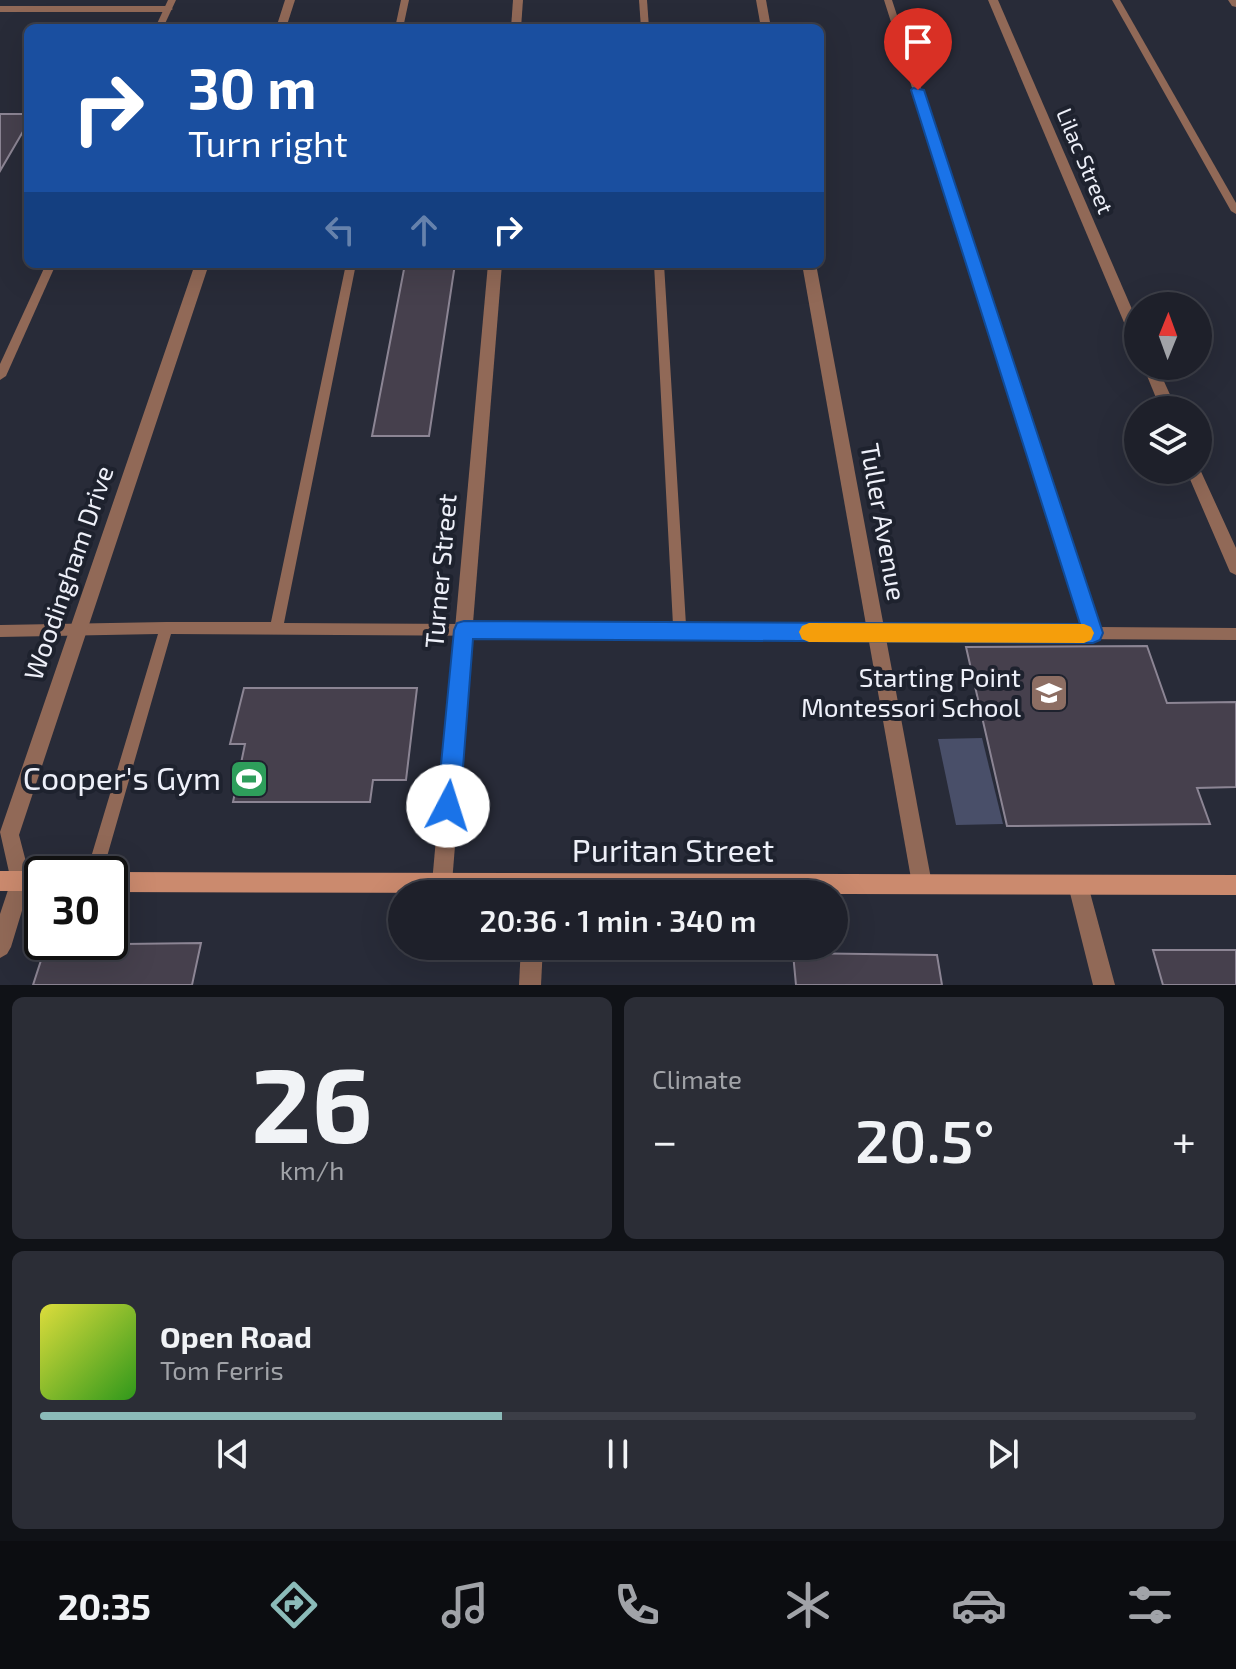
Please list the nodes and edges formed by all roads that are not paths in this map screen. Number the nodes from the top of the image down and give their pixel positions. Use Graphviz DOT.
graph roads {
  1 [pos="290,0"];
  2 [pos="405,0"];
  3 [pos="518,0"];
  4 [pos="643,0"];
  5 [pos="761,0"];
  6 [pos="888,0"];
  7 [pos="993,0"];
  8 [pos="1116,0"];
  9 [pos="170,4"];
  10 [pos="8,6"];
  11 [pos="0,22"];
  12 [pos="161,24"];
  13 [pos="282,24"];
  14 [pos="400,24"];
  15 [pos="516,24"];
  16 [pos="645,24"];
  17 [pos="765,24"];
  18 [pos="1236,211"];
  19 [pos="49,268"];
  20 [pos="201,268"];
  21 [pos="350,268"];
  22 [pos="495,268"];
  23 [pos="659,268"];
  24 [pos="810,268"];
  25 [pos="1124,306"];
  26 [pos="0,376"];
  27 [pos="1200,484"];
  28 [pos="1236,567"];
  29 [pos="166,628"];
  30 [pos="276,629"];
  31 [pos="464,630"];
  32 [pos="0,631"];
  33 [pos="79,631"];
  34 [pos="680,632"];
  35 [pos="876,632"];
  36 [pos="1093,633"];
  37 [pos="1236,634"];
  38 [pos="99,856"];
  39 [pos="442,880"];
  40 [pos="21,881"];
  41 [pos="128,882"];
  42 [pos="388,883"];
  43 [pos="922,884"];
  44 [pos="848,885"];
  45 [pos="1078,885"];
  46 [pos="1236,885"];
  47 [pos="0,947"];
  48 [pos="531,960"];
  49 [pos="530,985"];
  50 [pos="1104,985"];
  1 -- 13 [label="street"];
  2 -- 14 [label="lane"];
  3 -- 15 [label="street"];
  4 -- 16 [label="lane"];
  5 -- 17 [label="street"];
  6 -- 36 [label="lane"];
  7 -- 25 [label="street, Lilac Street"];
  8 -- 18 [label="lane"];
  9 -- 10 [label="street"];
  9 -- 12 [label="lane"];
  10 -- 11 [label="street"];
  19 -- 26 [label="lane"];
  20 -- 33 [label="street, Woodingham Drive"];
  21 -- 30 [label="lane"];
  22 -- 31 [label="street, Turner Street"];
  23 -- 34 [label="lane"];
  24 -- 35 [label="street, Tuller Avenue"];
  27 -- 28 [label="street"];
  29 -- 30 [label="lane"];
  29 -- 33 [label="lane"];
  29 -- 38 [label="lane"];
  30 -- 31 [label="lane"];
  31 -- 34 [label="lane"];
  31 -- 39 [label="street, Turner Street"];
  32 -- 33 [label="lane"];
  33 -- 40 [label="street, Woodingham Drive"];
  34 -- 35 [label="lane"];
  35 -- 36 [label="lane"];
  35 -- 43 [label="street, Tuller Avenue"];
  36 -- 37 [label="lane"];
  40 -- 47 [label="street, Woodingham Drive"];
  41 -- 42 [label="street, Puritan Street"];
  43 -- 44 [label="street, Puritan Street"];
  43 -- 45 [label="street, Puritan Street"];
  45 -- 46 [label="street, Puritan Street"];
  45 -- 50 [label="street"];
  48 -- 49 [label="street"];
}
